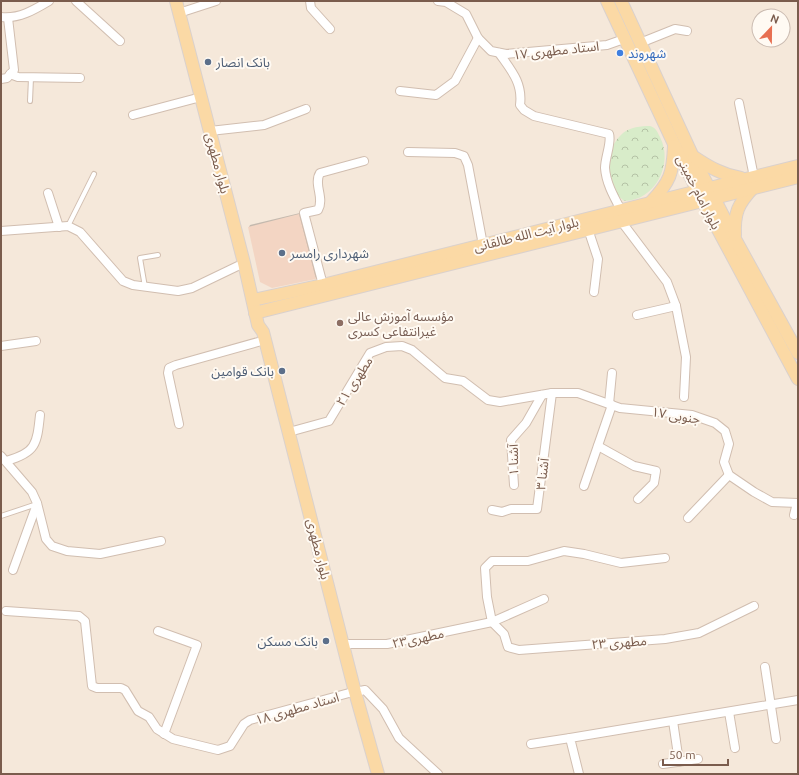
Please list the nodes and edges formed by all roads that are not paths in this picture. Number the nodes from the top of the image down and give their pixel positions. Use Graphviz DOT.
graph roads {
  1 [pos="49,1"];
  2 [pos="76,1"];
  3 [pos="176,1"];
  4 [pos="216,1"];
  5 [pos="310,1"];
  6 [pos="444,1"];
  7 [pos="607,1"];
  8 [pos="621,1"];
  9 [pos="179,13"];
  10 [pos="4,18"];
  11 [pos="330,29"];
  12 [pos="687,31"];
  13 [pos="478,38"];
  14 [pos="638,38"];
  15 [pos="624,39"];
  16 [pos="120,41"];
  17 [pos="499,53"];
  18 [pos="10,74"];
  19 [pos="31,77"];
  20 [pos="80,78"];
  21 [pos="1,79"];
  22 [pos="400,91"];
  23 [pos="201,97"];
  24 [pos="30,101"];
  25 [pos="739,104"];
  26 [pos="306,109"];
  27 [pos="133,115"];
  28 [pos="210,131"];
  29 [pos="674,144"];
  30 [pos="408,152"];
  31 [pos="693,157"];
  32 [pos="364,161"];
  33 [pos="798,166"];
  34 [pos="94,174"];
  35 [pos="798,177"];
  36 [pos="751,181"];
  37 [pos="48,193"];
  38 [pos="706,194"];
  39 [pos="651,203"];
  40 [pos="621,216"];
  41 [pos="68,226"];
  42 [pos="59,227"];
  43 [pos="588,229"];
  44 [pos="1,231"];
  45 [pos="553,233"];
  46 [pos="735,239"];
  47 [pos="483,245"];
  48 [pos="158,255"];
  49 [pos="244,263"];
  50 [pos="323,285"];
  51 [pos="145,287"];
  52 [pos="594,292"];
  53 [pos="253,300"];
  54 [pos="676,306"];
  55 [pos="256,312"];
  56 [pos="637,315"];
  57 [pos="780,320"];
  58 [pos="768,325"];
  59 [pos="258,326"];
  60 [pos="36,341"];
  61 [pos="258,342"];
  62 [pos="1,346"];
  63 [pos="798,353"];
  64 [pos="269,371"];
  65 [pos="612,373"];
  66 [pos="798,379"];
  67 [pos="552,393"];
  68 [pos="542,395"];
  69 [pos="684,396"];
  70 [pos="610,405"];
  71 [pos="620,408"];
  72 [pos="40,415"];
  73 [pos="179,424"];
  74 [pos="289,432"];
  75 [pos="598,446"];
  76 [pos="3,458"];
  77 [pos="729,474"];
  78 [pos="514,485"];
  79 [pos="584,486"];
  80 [pos="638,499"];
  81 [pos="37,503"];
  82 [pos="798,503"];
  83 [pos="492,510"];
  84 [pos="794,515"];
  85 [pos="1,516"];
  86 [pos="688,518"];
  87 [pos="161,541"];
  88 [pos="665,558"];
  89 [pos="13,570"];
  90 [pos="544,599"];
  91 [pos="754,606"];
  92 [pos="6,611"];
  93 [pos="492,622"];
  94 [pos="158,631"];
  95 [pos="344,644"];
  96 [pos="765,666"];
  97 [pos="352,692"];
  98 [pos="798,700"];
  99 [pos="770,705"];
  100 [pos="729,712"];
  101 [pos="673,721"];
  102 [pos="164,734"];
  103 [pos="570,738"];
  104 [pos="776,739"];
  105 [pos="531,744"];
  106 [pos="735,748"];
  107 [pos="698,760"];
  108 [pos="679,762"];
  109 [pos="663,764"];
  110 [pos="370,774"];
  111 [pos="378,774"];
  112 [pos="438,774"];
  113 [pos="579,774"];
  1 -- 10 [label="street"];
  2 -- 16 [label="street"];
  3 -- 9 [label="main road, بلوار مطهری"];
  4 -- 9 [label="street"];
  5 -- 11 [label="street"];
  6 -- 13 [label="street, استاد مطهری ۱۷"];
  7 -- 15 [label="main road, بلوار امام خمینی"];
  8 -- 14 [label="main road, بلوار امام خمینی"];
  9 -- 23 [label="main road, بلوار مطهری"];
  10 -- 18 [label="street"];
  12 -- 14 [label="street"];
  13 -- 17 [label="street, استاد مطهری ۱۷"];
  13 -- 22 [label="street"];
  14 -- 15 [label="main road"];
  14 -- 31 [label="main road, بلوار امام خمینی"];
  15 -- 17 [label="street, استاد مطهری ۱۷"];
  15 -- 29 [label="main road, بلوار امام خمینی"];
  17 -- 40 [label="street"];
  18 -- 19 [label="street"];
  18 -- 21 [label="street"];
  19 -- 20 [label="street"];
  19 -- 24 [label="lane"];
  23 -- 27 [label="street"];
  23 -- 28 [label="main road, بلوار مطهری"];
  25 -- 36 [label="street"];
  26 -- 28 [label="street"];
  28 -- 49 [label="main road, بلوار مطهری"];
  29 -- 38 [label="main road, بلوار امام خمینی"];
  29 -- 39 [label="main road"];
  30 -- 47 [label="street"];
  31 -- 36 [label="main road"];
  31 -- 38 [label="main road, بلوار امام خمینی"];
  32 -- 50 [label="street"];
  33 -- 36 [label="main road, بلوار آیت الله طالقانی"];
  34 -- 41 [label="lane"];
  35 -- 36 [label="main road, بلوار آیت الله طالقانی"];
  36 -- 38 [label="main road, بلوار آیت الله طالقانی"];
  36 -- 46 [label="main road"];
  37 -- 42 [label="street"];
  38 -- 39 [label="main road, بلوار آیت الله طالقانی"];
  38 -- 40 [label="main road, بلوار آیت الله طالقانی"];
  38 -- 46 [label="main road, بلوار امام خمینی"];
  38 -- 58 [label="main road, بلوار امام خمینی"];
  39 -- 40 [label="main road, بلوار آیت الله طالقانی"];
  40 -- 43 [label="main road, بلوار آیت الله طالقانی"];
  40 -- 45 [label="main road, بلوار آیت الله طالقانی"];
  40 -- 54 [label="street"];
  41 -- 42 [label="street"];
  41 -- 51 [label="street"];
  42 -- 44 [label="street"];
  43 -- 45 [label="main road, بلوار آیت الله طالقانی"];
  43 -- 52 [label="street"];
  45 -- 47 [label="main road, بلوار آیت الله طالقانی"];
  45 -- 55 [label="main road, بلوار آیت الله طالقانی"];
  46 -- 57 [label="main road, بلوار امام خمینی"];
  47 -- 50 [label="main road, بلوار آیت الله طالقانی"];
  48 -- 51 [label="lane"];
  49 -- 51 [label="street"];
  49 -- 53 [label="main road, بلوار مطهری"];
  50 -- 53 [label="main road, بلوار آیت الله طالقانی"];
  53 -- 55 [label="main road, بلوار مطهری"];
  54 -- 56 [label="street"];
  54 -- 69 [label="street"];
  55 -- 59 [label="main road, بلوار مطهری"];
  57 -- 58 [label="main road"];
  57 -- 63 [label="main road, بلوار امام خمینی"];
  58 -- 66 [label="main road, بلوار امام خمینی"];
  59 -- 61 [label="main road, بلوار مطهری"];
  59 -- 64 [label="main road, بلوار مطهری"];
  60 -- 62 [label="street"];
  61 -- 64 [label="main road, بلوار مطهری"];
  61 -- 73 [label="street"];
  64 -- 74 [label="main road, بلوار مطهری"];
  64 -- 97 [label="main road, بلوار مطهری"];
  65 -- 70 [label="street"];
  67 -- 68 [label="street, مطهری ۲۱"];
  67 -- 70 [label="street, مطهری ۲۱"];
  67 -- 83 [label="street, آشنا ۳"];
  68 -- 74 [label="street, مطهری ۲۱"];
  68 -- 78 [label="street, آشنا ۱"];
  70 -- 71 [label="street, مطهری ۲۱"];
  70 -- 75 [label="street"];
  71 -- 77 [label="street, جنوبی ۱۷"];
  72 -- 76 [label="street"];
  74 -- 95 [label="main road, بلوار مطهری"];
  75 -- 79 [label="street"];
  75 -- 80 [label="street"];
  76 -- 81 [label="street"];
  77 -- 82 [label="street"];
  77 -- 86 [label="street"];
  81 -- 85 [label="lane"];
  81 -- 87 [label="street"];
  81 -- 89 [label="street"];
  82 -- 84 [label="street"];
  88 -- 93 [label="street"];
  90 -- 93 [label="street, مطهری۲۳"];
  91 -- 93 [label="street, مطهری ۲۳"];
  92 -- 102 [label="street, استاد مطهری ۱۸"];
  93 -- 95 [label="street, مطهری۲۳"];
  94 -- 102 [label="street"];
  95 -- 97 [label="main road, بلوار مطهری"];
  96 -- 99 [label="street"];
  97 -- 102 [label="street, استاد مطهری ۱۸"];
  97 -- 110 [label="main road, بلوار مطهری"];
  97 -- 111 [label="main road, بلوار مطهری"];
  97 -- 112 [label="street"];
  98 -- 99 [label="street"];
  99 -- 100 [label="street"];
  99 -- 104 [label="street"];
  100 -- 101 [label="street"];
  100 -- 106 [label="street"];
  101 -- 103 [label="street"];
  101 -- 108 [label="street"];
  103 -- 105 [label="street"];
  103 -- 113 [label="street"];
  107 -- 108 [label="street"];
  108 -- 109 [label="street"];
}
